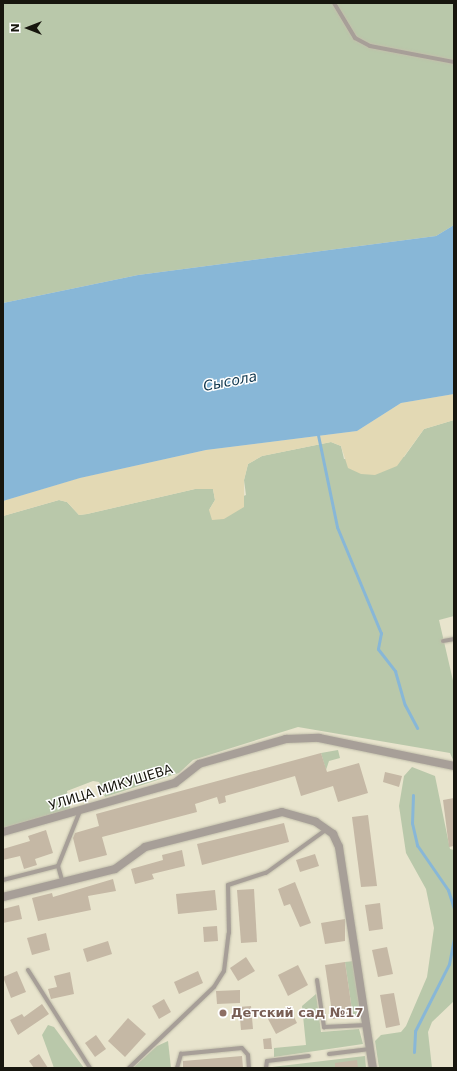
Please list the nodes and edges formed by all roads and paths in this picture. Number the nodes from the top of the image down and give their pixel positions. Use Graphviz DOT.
graph roads {
  1 [pos="334,3"];
  2 [pos="454,62"];
  3 [pos="454,639"];
  4 [pos="443,641"];
  5 [pos="454,766"];
  6 [pos="80,811"];
  7 [pos="328,829"];
  8 [pos="3,832"];
  9 [pos="58,866"];
  10 [pos="3,880"];
  11 [pos="62,880"];
  12 [pos="3,897"];
  13 [pos="28,970"];
  14 [pos="316,980"];
  15 [pos="367,1025"];
  16 [pos="370,1049"];
  17 [pos="329,1054"];
  18 [pos="309,1056"];
  19 [pos="90,1068"];
  20 [pos="129,1068"];
  21 [pos="177,1068"];
  22 [pos="249,1068"];
  23 [pos="266,1068"];
  24 [pos="372,1068"];
  1 -- 2 [label="lane"];
  3 -- 4 [label="lane"];
  5 -- 6 [label="street, УЛИЦА МИКУШЕВА"];
  6 -- 8 [label="street, УЛИЦА МИКУШЕВА"];
  6 -- 9 [label="lane"];
  7 -- 11 [label="street"];
  7 -- 15 [label="street"];
  7 -- 20 [label="lane"];
  9 -- 10 [label="lane"];
  9 -- 11 [label="lane"];
  11 -- 12 [label="street"];
  13 -- 19 [label="lane"];
  14 -- 15 [label="lane"];
  15 -- 16 [label="street"];
  16 -- 17 [label="lane"];
  16 -- 24 [label="street"];
  18 -- 23 [label="lane"];
  21 -- 22 [label="lane"];
}
